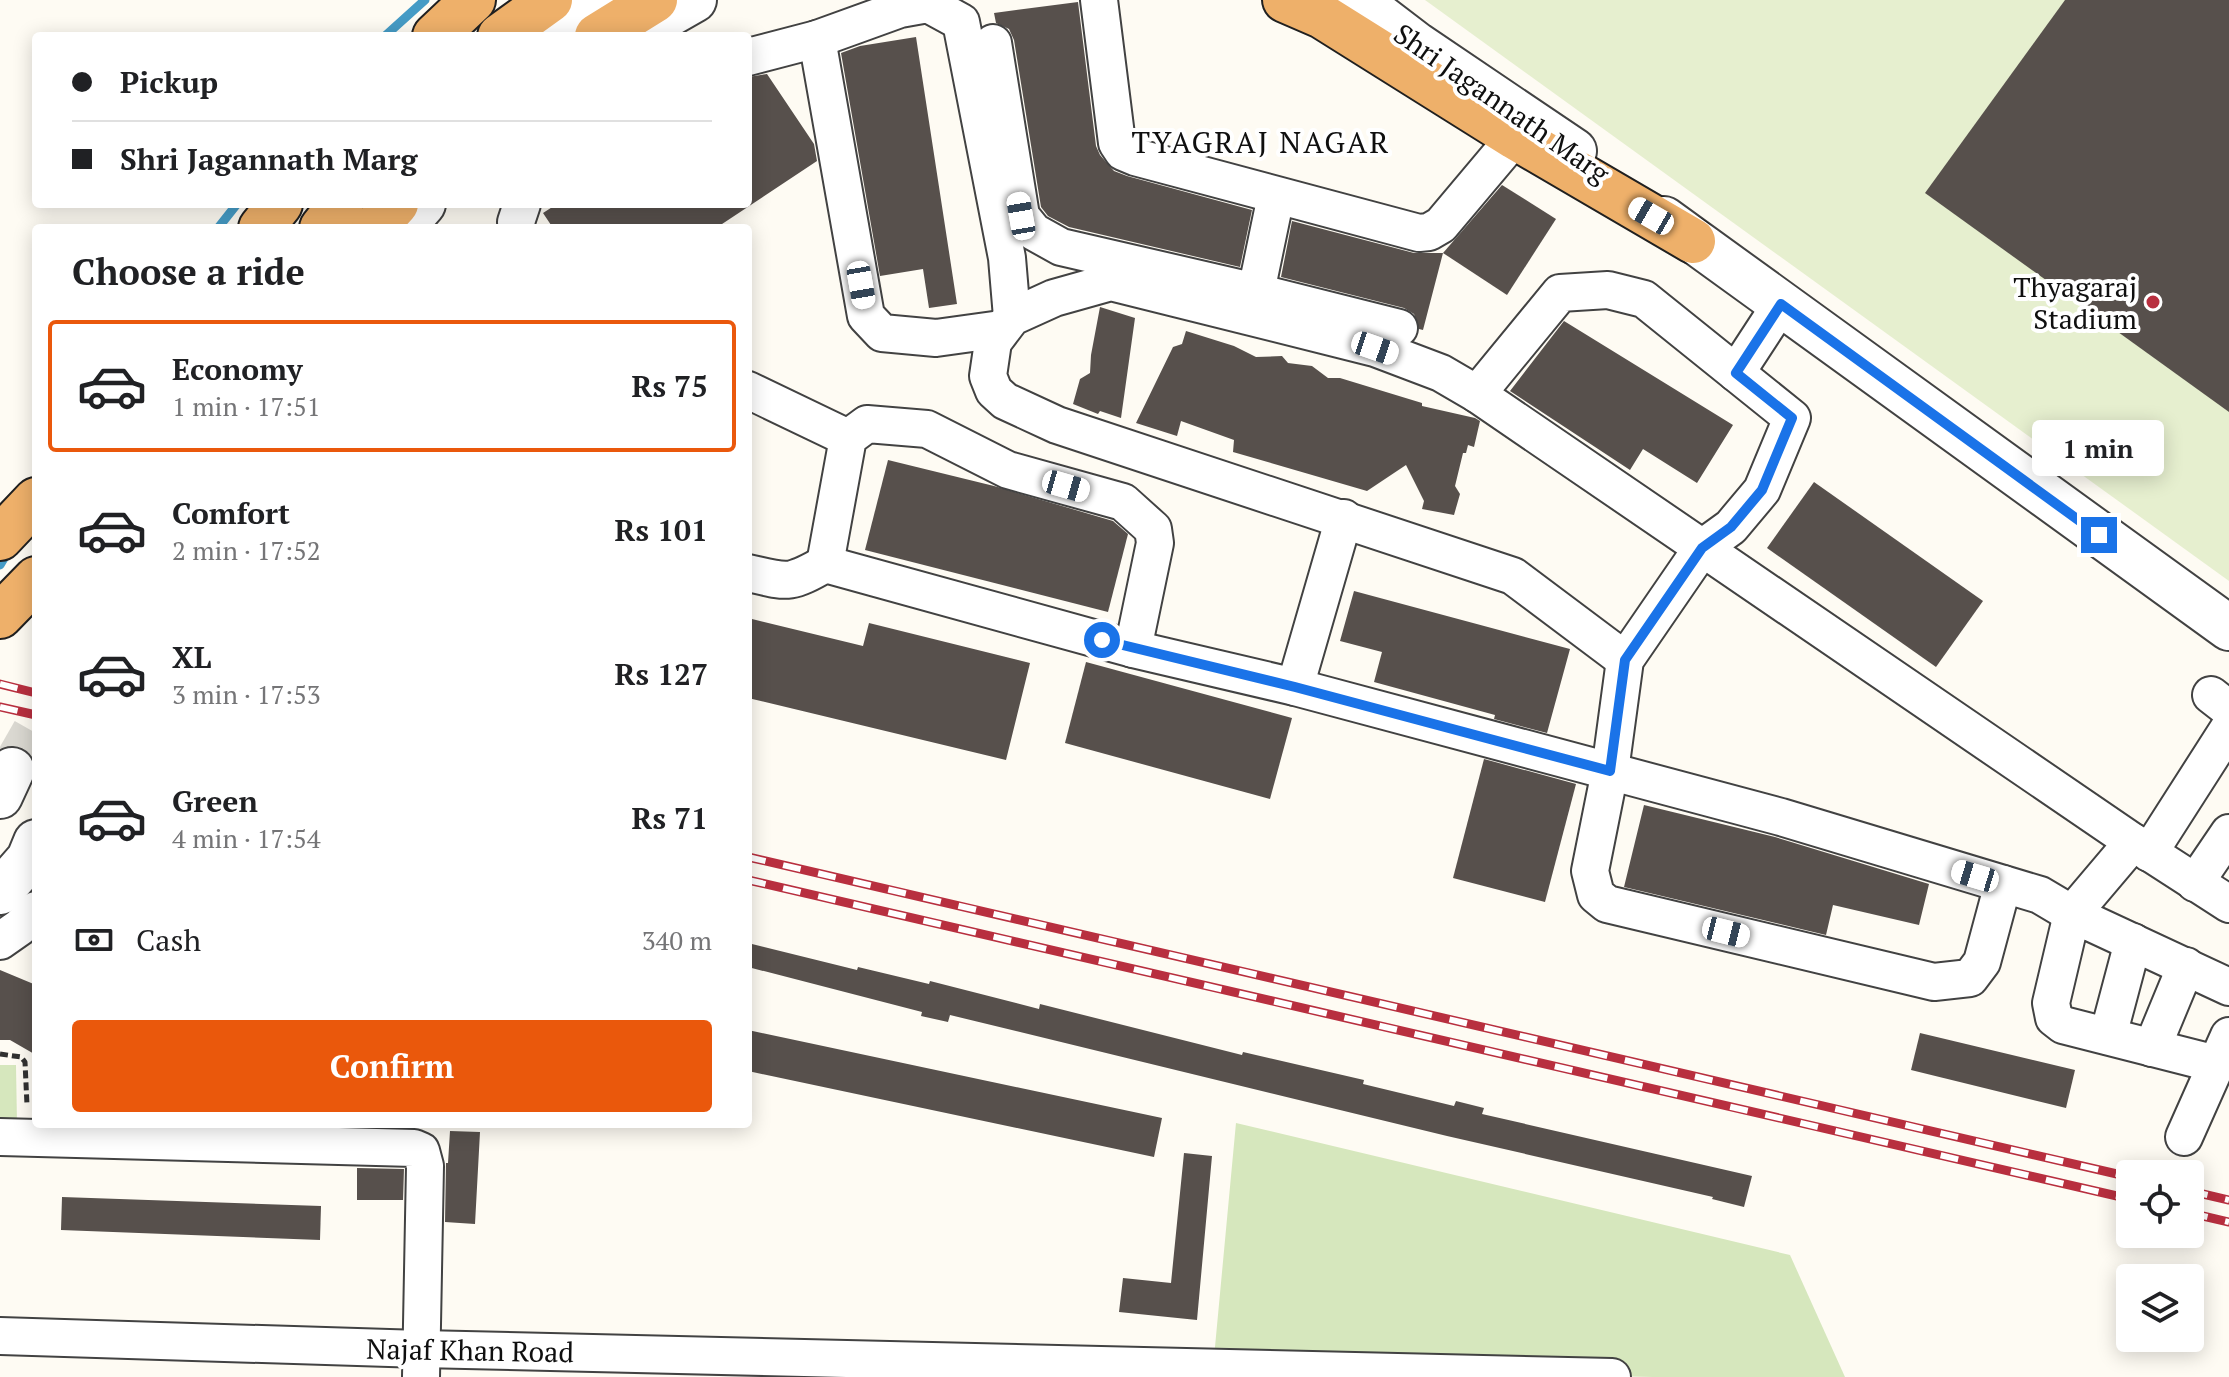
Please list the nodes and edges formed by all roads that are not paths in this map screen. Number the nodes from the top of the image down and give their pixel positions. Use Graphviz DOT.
graph roads {
  1 [pos="473,0"];
  2 [pos="655,0"];
  3 [pos="694,0"];
  4 [pos="1099,0"];
  5 [pos="1285,0"];
  6 [pos="1358,0"];
  7 [pos="900,4"];
  8 [pos="577,15"];
  9 [pos="439,32"];
  10 [pos="515,32"];
  11 [pos="638,32"];
  12 [pos="817,39"];
  13 [pos="993,43"];
  14 [pos="752,56"];
  15 [pos="1513,135"];
  16 [pos="1276,196"];
  17 [pos="277,208"];
  18 [pos="338,208"];
  19 [pos="361,208"];
  20 [pos="392,208"];
  21 [pos="420,208"];
  22 [pos="264,224"];
  23 [pos="325,224"];
  24 [pos="347,224"];
  25 [pos="378,224"];
  26 [pos="406,224"];
  27 [pos="1693,241"];
  28 [pos="1256,292"];
  29 [pos="1781,304"];
  30 [pos="1007,323"];
  31 [pos="1399,328"];
  32 [pos="1736,373"];
  33 [pos="752,392"];
  34 [pos="1477,394"];
  35 [pos="848,438"];
  36 [pos="32,504"];
  37 [pos="1344,518"];
  38 [pos="0,538"];
  39 [pos="1702,548"];
  40 [pos="825,564"];
  41 [pos="752,574"];
  42 [pos="32,583"];
  43 [pos="0,616"];
  44 [pos="2229,628"];
  45 [pos="1133,649"];
  46 [pos="1625,660"];
  47 [pos="1295,687"];
  48 [pos="2229,728"];
  49 [pos="1610,771"];
  50 [pos="2229,833"];
  51 [pos="2141,847"];
  52 [pos="32,852"];
  53 [pos="2195,883"];
  54 [pos="2003,884"];
  55 [pos="0,892"];
  56 [pos="2229,904"];
  57 [pos="32,914"];
  58 [pos="2072,914"];
  59 [pos="0,941"];
  60 [pos="2133,942"];
  61 [pos="2186,966"];
  62 [pos="2229,987"];
  63 [pos="2108,1036"];
  64 [pos="2152,1048"];
  65 [pos="2223,1050"];
  66 [pos="14,1137"];
  67 [pos="2184,1137"];
  68 [pos="0,1336"];
  69 [pos="421,1363"];
  70 [pos="1612,1377"];
  1 -- 9 [label="highway"];
  2 -- 8 [label="highway"];
  3 -- 11 [label="street"];
  4 -- 16 [label="street"];
  5 -- 15 [label="highway"];
  6 -- 27 [label="street, Shri Jagannath Marg"];
  7 -- 12 [label="street"];
  7 -- 30 [label="street"];
  8 -- 10 [label="highway"];
  12 -- 14 [label="street"];
  12 -- 30 [label="street"];
  13 -- 28 [label="street"];
  15 -- 16 [label="street"];
  15 -- 27 [label="highway"];
  16 -- 28 [label="street"];
  17 -- 22 [label="highway"];
  18 -- 23 [label="highway"];
  19 -- 24 [label="street"];
  20 -- 25 [label="highway"];
  21 -- 26 [label="street"];
  27 -- 29 [label="street, Shri Jagannath Marg"];
  28 -- 31 [label="street"];
  29 -- 32 [label="street"];
  29 -- 44 [label="street, Shri Jagannath Marg"];
  30 -- 34 [label="street"];
  30 -- 37 [label="street"];
  32 -- 34 [label="street"];
  32 -- 39 [label="street"];
  33 -- 35 [label="street"];
  34 -- 39 [label="street"];
  35 -- 40 [label="street"];
  35 -- 45 [label="street"];
  36 -- 38 [label="highway"];
  37 -- 46 [label="street"];
  37 -- 47 [label="street"];
  39 -- 46 [label="street"];
  39 -- 51 [label="street"];
  40 -- 41 [label="street"];
  40 -- 45 [label="street"];
  42 -- 43 [label="highway"];
  45 -- 47 [label="street"];
  46 -- 49 [label="street"];
  47 -- 49 [label="street"];
  48 -- 51 [label="street"];
  49 -- 54 [label="street"];
  49 -- 54 [label="street"];
  50 -- 53 [label="street"];
  51 -- 53 [label="street"];
  51 -- 58 [label="street"];
  52 -- 55 [label="street"];
  53 -- 56 [label="street"];
  54 -- 58 [label="street"];
  57 -- 59 [label="street"];
  58 -- 60 [label="street"];
  58 -- 63 [label="street"];
  60 -- 61 [label="street"];
  60 -- 63 [label="street"];
  61 -- 62 [label="street"];
  61 -- 64 [label="street"];
  63 -- 64 [label="street"];
  64 -- 65 [label="street"];
  65 -- 67 [label="street"];
  66 -- 69 [label="street"];
  68 -- 69 [label="street, Najaf Khan Road"];
  69 -- 70 [label="street, Najaf Khan Road"];
}
